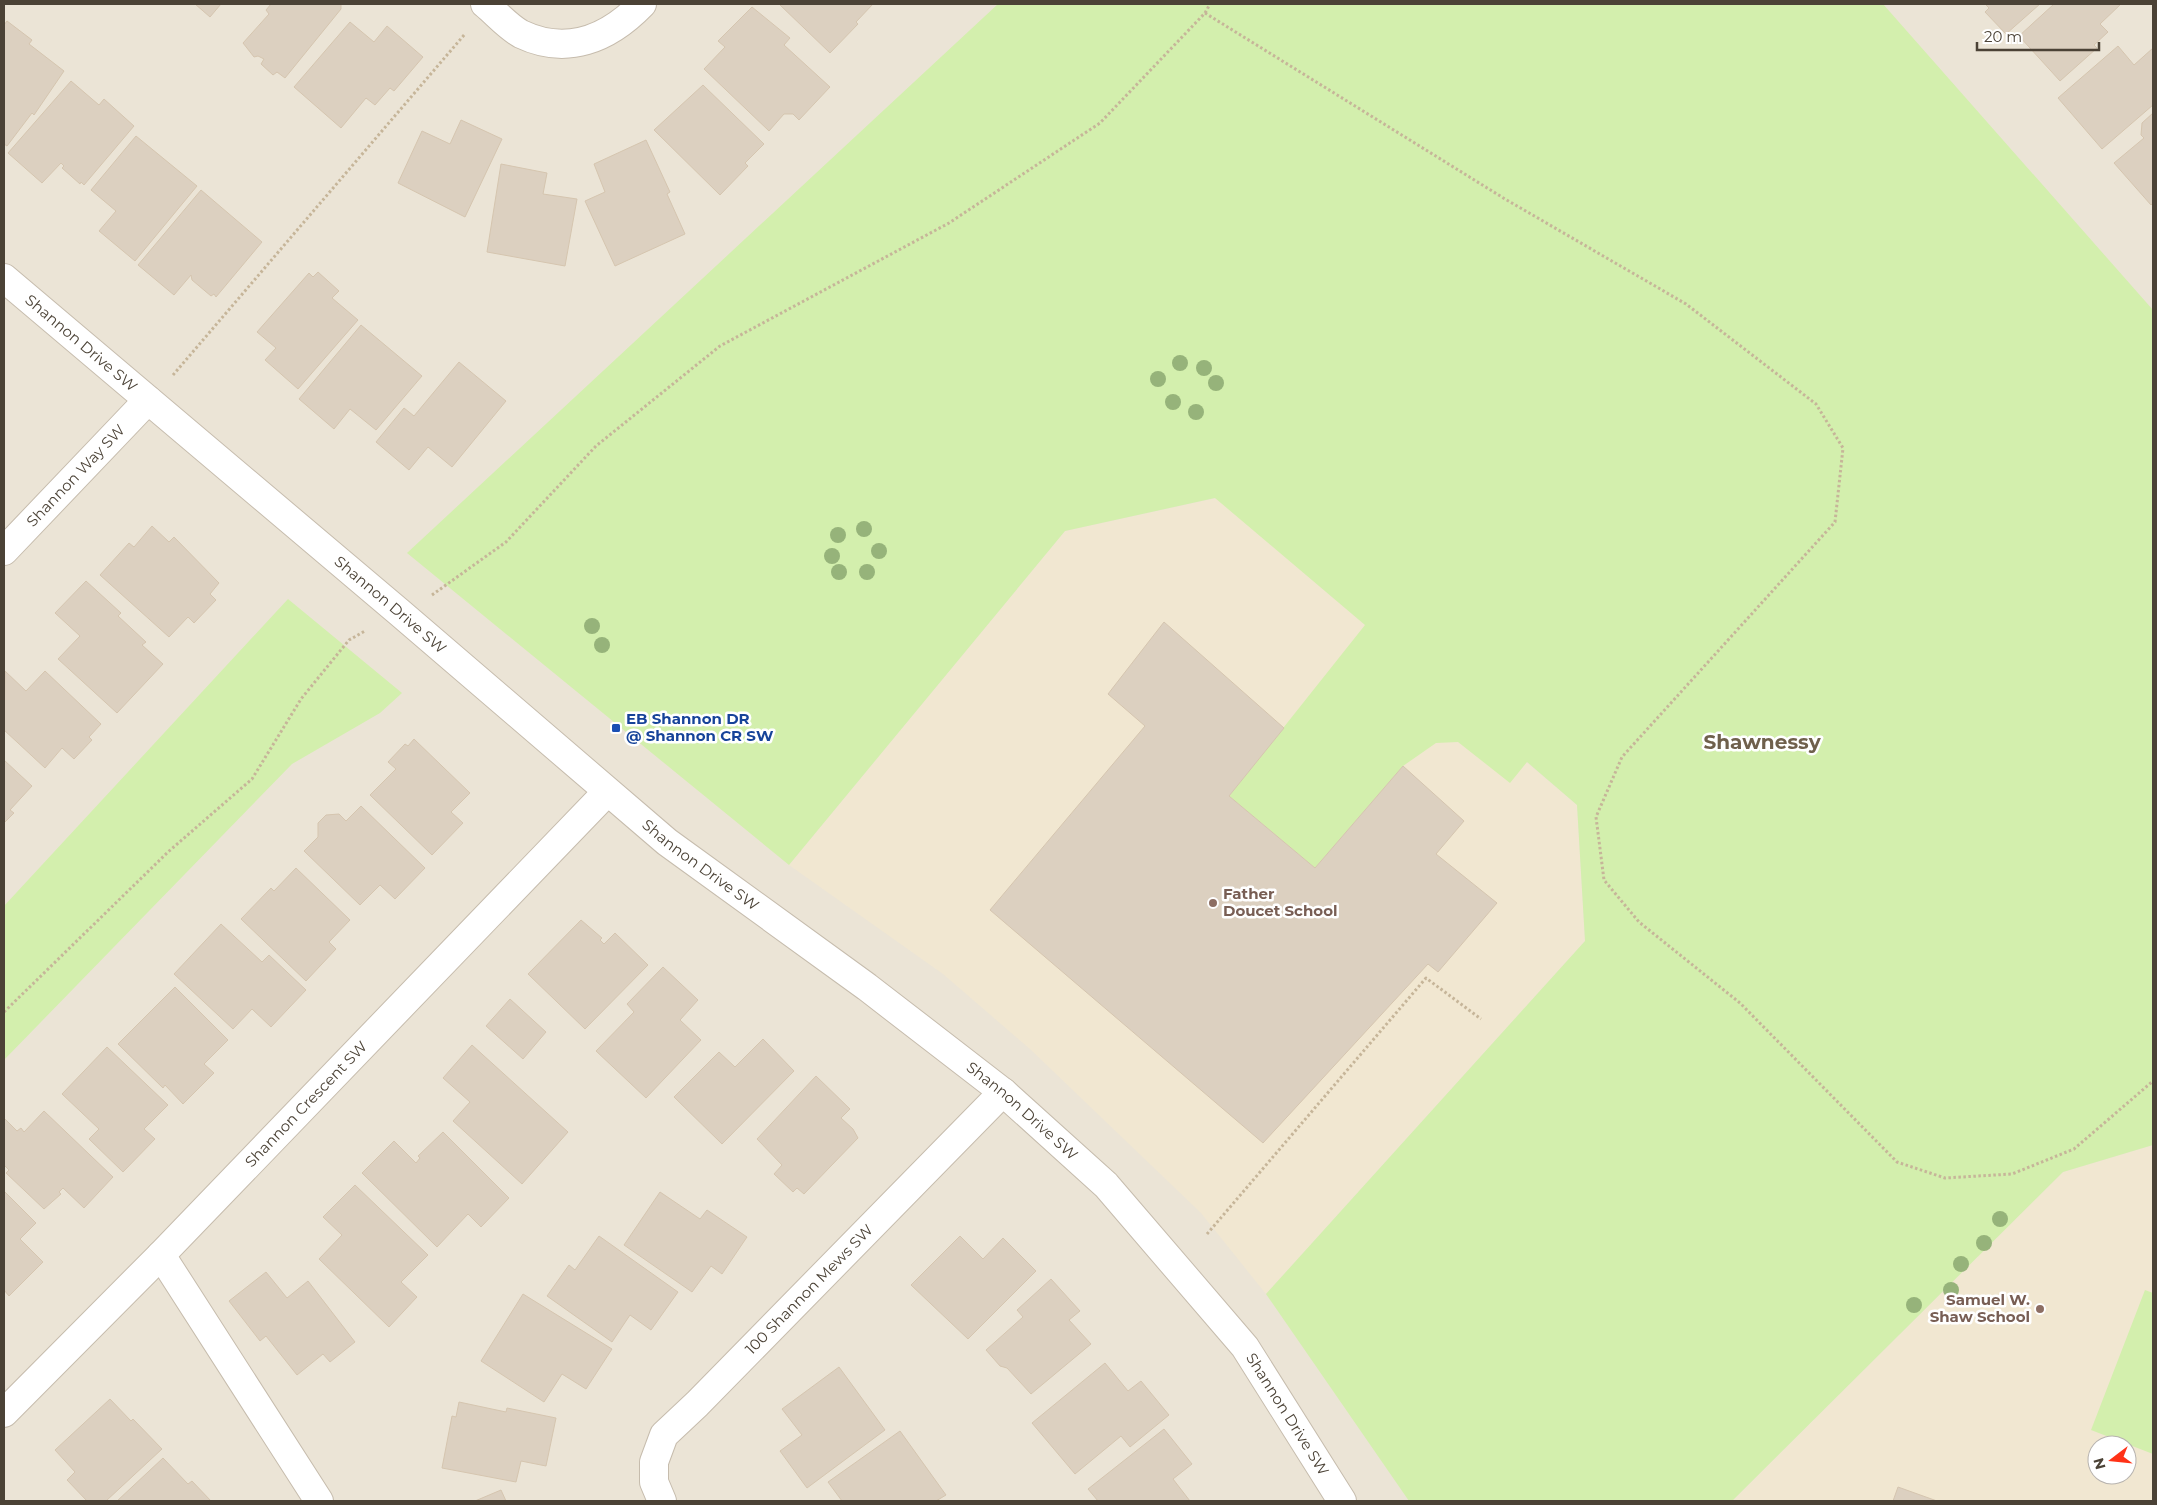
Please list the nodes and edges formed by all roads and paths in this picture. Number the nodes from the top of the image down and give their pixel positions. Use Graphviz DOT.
graph roads {
  1 [pos="642,4"];
  2 [pos="1210,4"];
  3 [pos="487,5"];
  4 [pos="1205,13"];
  5 [pos="4,278"];
  6 [pos="148,400"];
  7 [pos="4,551"];
  8 [pos="400,612"];
  9 [pos="607,792"];
  10 [pos="4,1012"];
  11 [pos="1481,1019"];
  12 [pos="2153,1081"];
  13 [pos="1003,1092"];
  14 [pos="1208,1234"];
  15 [pos="161,1255"];
  16 [pos="4,1413"];
  17 [pos="319,1501"];
  18 [pos="662,1501"];
  19 [pos="1342,1501"];
  1 -- 3 [label="street"];
  2 -- 4 [label="path"];
  3 -- 6 [label="path"];
  4 -- 8 [label="path"];
  4 -- 12 [label="path"];
  5 -- 6 [label="street, Shannon Drive SW"];
  6 -- 7 [label="street, Shannon Way SW"];
  6 -- 8 [label="street, Shannon Drive SW"];
  8 -- 9 [label="street, Shannon Drive SW"];
  8 -- 10 [label="path"];
  9 -- 13 [label="street, Shannon Drive SW"];
  9 -- 15 [label="street, Shannon Crescent SW"];
  11 -- 14 [label="path"];
  13 -- 18 [label="street, 100 Shannon Mews SW"];
  13 -- 19 [label="street, Shannon Drive SW"];
  15 -- 16 [label="street, Shannon Crescent SW"];
  15 -- 17 [label="street"];
}
